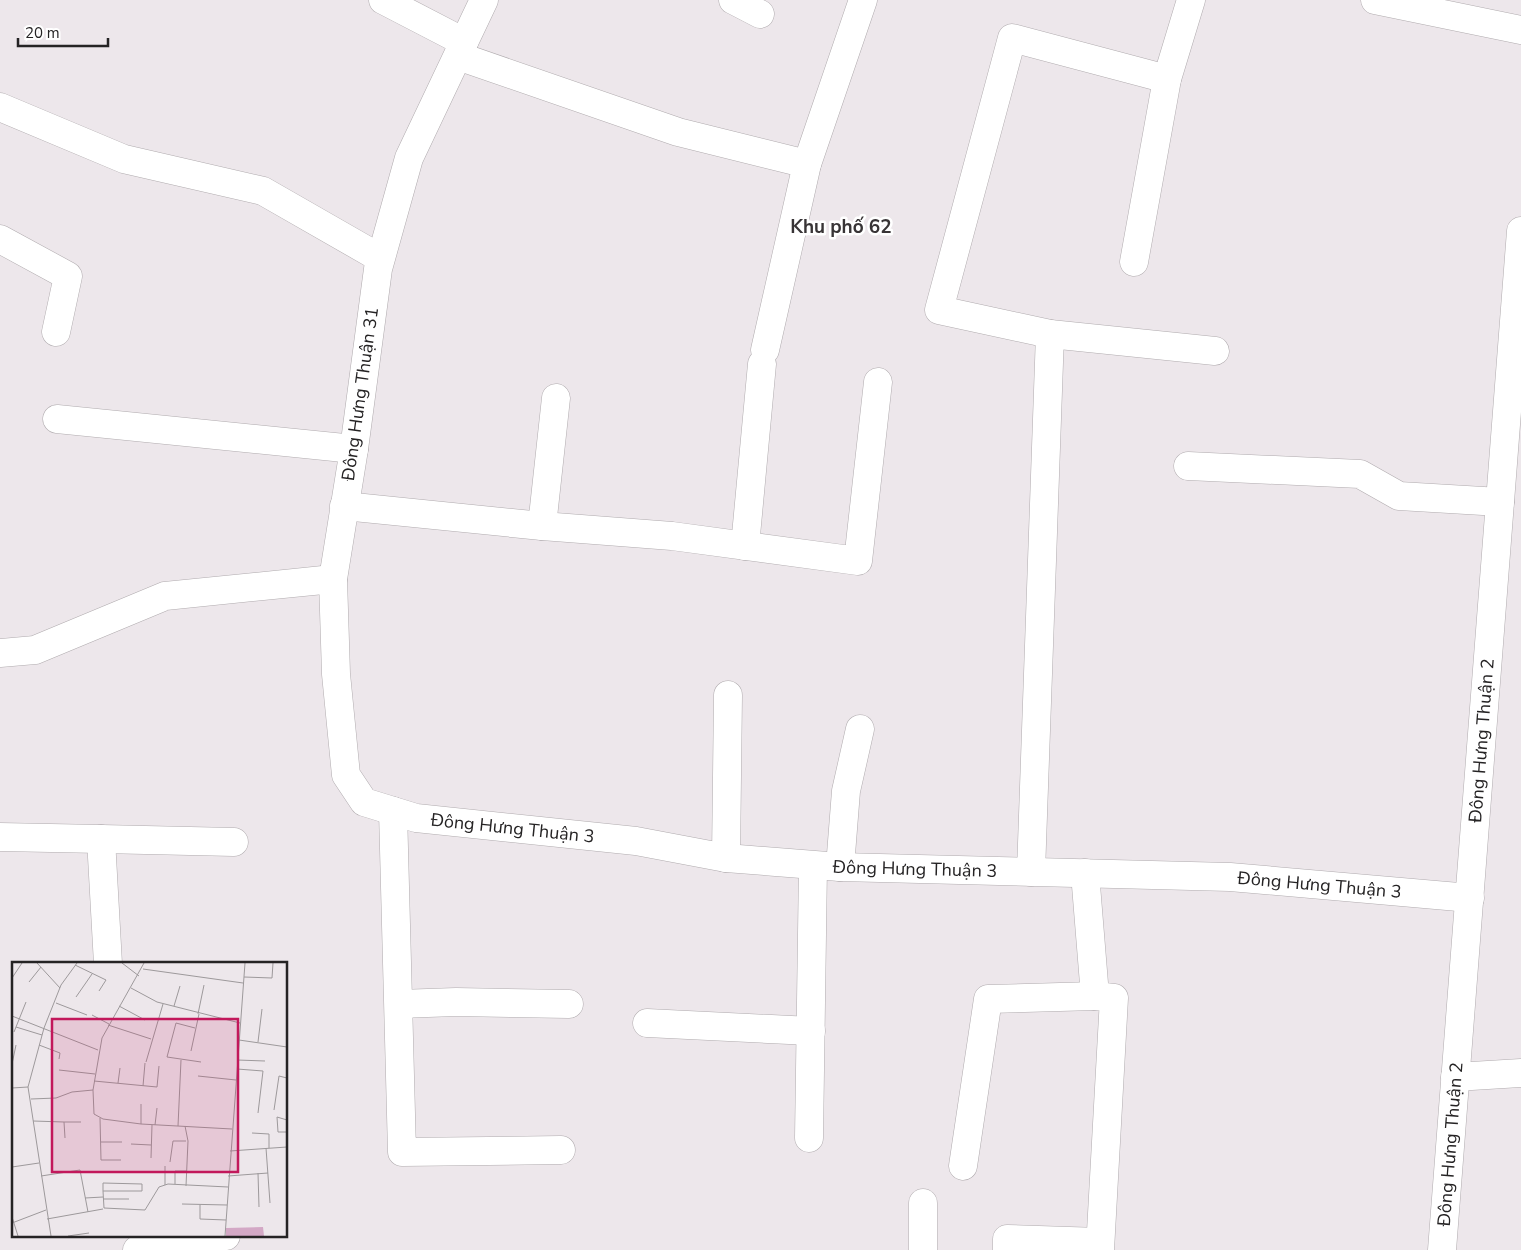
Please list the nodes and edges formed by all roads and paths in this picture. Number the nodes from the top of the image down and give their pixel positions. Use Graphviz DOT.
graph roads {
  1 [pos="383,0"];
  2 [pos="484,0"];
  3 [pos="733,0"];
  4 [pos="863,0"];
  5 [pos="1191,0"];
  6 [pos="1375,0"];
  7 [pos="760,14"];
  8 [pos="1521,30"];
  9 [pos="461,49"];
  10 [pos="1167,80"];
  11 [pos="0,107"];
  12 [pos="807,164"];
  13 [pos="1521,231"];
  14 [pos="0,239"];
  15 [pos="380,258"];
  16 [pos="1134,262"];
  17 [pos="56,332"];
  18 [pos="1050,334"];
  19 [pos="1517,334"];
  20 [pos="1215,351"];
  21 [pos="878,382"];
  22 [pos="556,398"];
  23 [pos="1514,413"];
  24 [pos="57,419"];
  25 [pos="354,449"];
  26 [pos="1188,466"];
  27 [pos="1500,502"];
  28 [pos="344,506"];
  29 [pos="542,526"];
  30 [pos="745,546"];
  31 [pos="333,579"];
  32 [pos="0,653"];
  33 [pos="728,695"];
  34 [pos="860,729"];
  35 [pos="364,802"];
  36 [pos="393,811"];
  37 [pos="0,838"];
  38 [pos="101,839"];
  39 [pos="234,842"];
  40 [pos="726,858"];
  41 [pos="826,866"];
  42 [pos="1031,872"];
  43 [pos="1085,873"];
  44 [pos="1470,898"];
  45 [pos="108,962"];
  46 [pos="1095,996"];
  47 [pos="399,1004"];
  48 [pos="569,1004"];
  49 [pos="647,1023"];
  50 [pos="811,1031"];
  51 [pos="1521,1073"];
  52 [pos="1455,1077"];
  53 [pos="809,1138"];
  54 [pos="561,1150"];
  55 [pos="963,1166"];
  56 [pos="923,1203"];
  57 [pos="213,1238"];
  58 [pos="1100,1246"];
  59 [pos="138,1250"];
  60 [pos="923,1250"];
  61 [pos="1007,1250"];
  62 [pos="1442,1250"];
  1 -- 9 [label="street"];
  2 -- 9 [label="street, Đông Hưng Thuận 31"];
  3 -- 7 [label="street"];
  4 -- 12 [label="street"];
  5 -- 10 [label="street"];
  6 -- 8 [label="street"];
  9 -- 12 [label="street"];
  9 -- 15 [label="street, Đông Hưng Thuận 31"];
  10 -- 16 [label="street"];
  10 -- 18 [label="street"];
  11 -- 15 [label="street"];
  12 -- 30 [label="street"];
  13 -- 19 [label="street, Đông Hưng Thuận 2"];
  14 -- 17 [label="street"];
  15 -- 25 [label="street, Đông Hưng Thuận 31"];
  18 -- 20 [label="street"];
  18 -- 42 [label="street"];
  19 -- 23 [label="street, Đông Hưng Thuận 2"];
  21 -- 30 [label="street"];
  22 -- 29 [label="street"];
  23 -- 27 [label="street, Đông Hưng Thuận 2"];
  24 -- 25 [label="street"];
  25 -- 28 [label="street, Đông Hưng Thuận 31"];
  26 -- 27 [label="street"];
  27 -- 44 [label="street, Đông Hưng Thuận 2"];
  28 -- 29 [label="street"];
  28 -- 31 [label="street, Đông Hưng Thuận 31"];
  29 -- 30 [label="street"];
  31 -- 32 [label="street"];
  31 -- 35 [label="street, Đông Hưng Thuận 31"];
  33 -- 40 [label="street"];
  34 -- 41 [label="street"];
  35 -- 36 [label="street, Đông Hưng Thuận 3"];
  36 -- 40 [label="street, Đông Hưng Thuận 3"];
  36 -- 47 [label="street"];
  37 -- 38 [label="street"];
  38 -- 39 [label="street"];
  38 -- 45 [label="street"];
  40 -- 41 [label="street, Đông Hưng Thuận 3"];
  41 -- 42 [label="street, Đông Hưng Thuận 3"];
  41 -- 50 [label="street"];
  42 -- 43 [label="street, Đông Hưng Thuận 3"];
  43 -- 44 [label="street, Đông Hưng Thuận 3"];
  43 -- 46 [label="street"];
  44 -- 52 [label="street, Đông Hưng Thuận 2"];
  46 -- 55 [label="street"];
  46 -- 58 [label="street"];
  47 -- 48 [label="street"];
  47 -- 54 [label="street"];
  49 -- 50 [label="street"];
  50 -- 53 [label="street"];
  51 -- 52 [label="street"];
  52 -- 62 [label="street, Đông Hưng Thuận 2"];
  56 -- 60 [label="street"];
  57 -- 59 [label="street"];
  58 -- 61 [label="street"];
}
